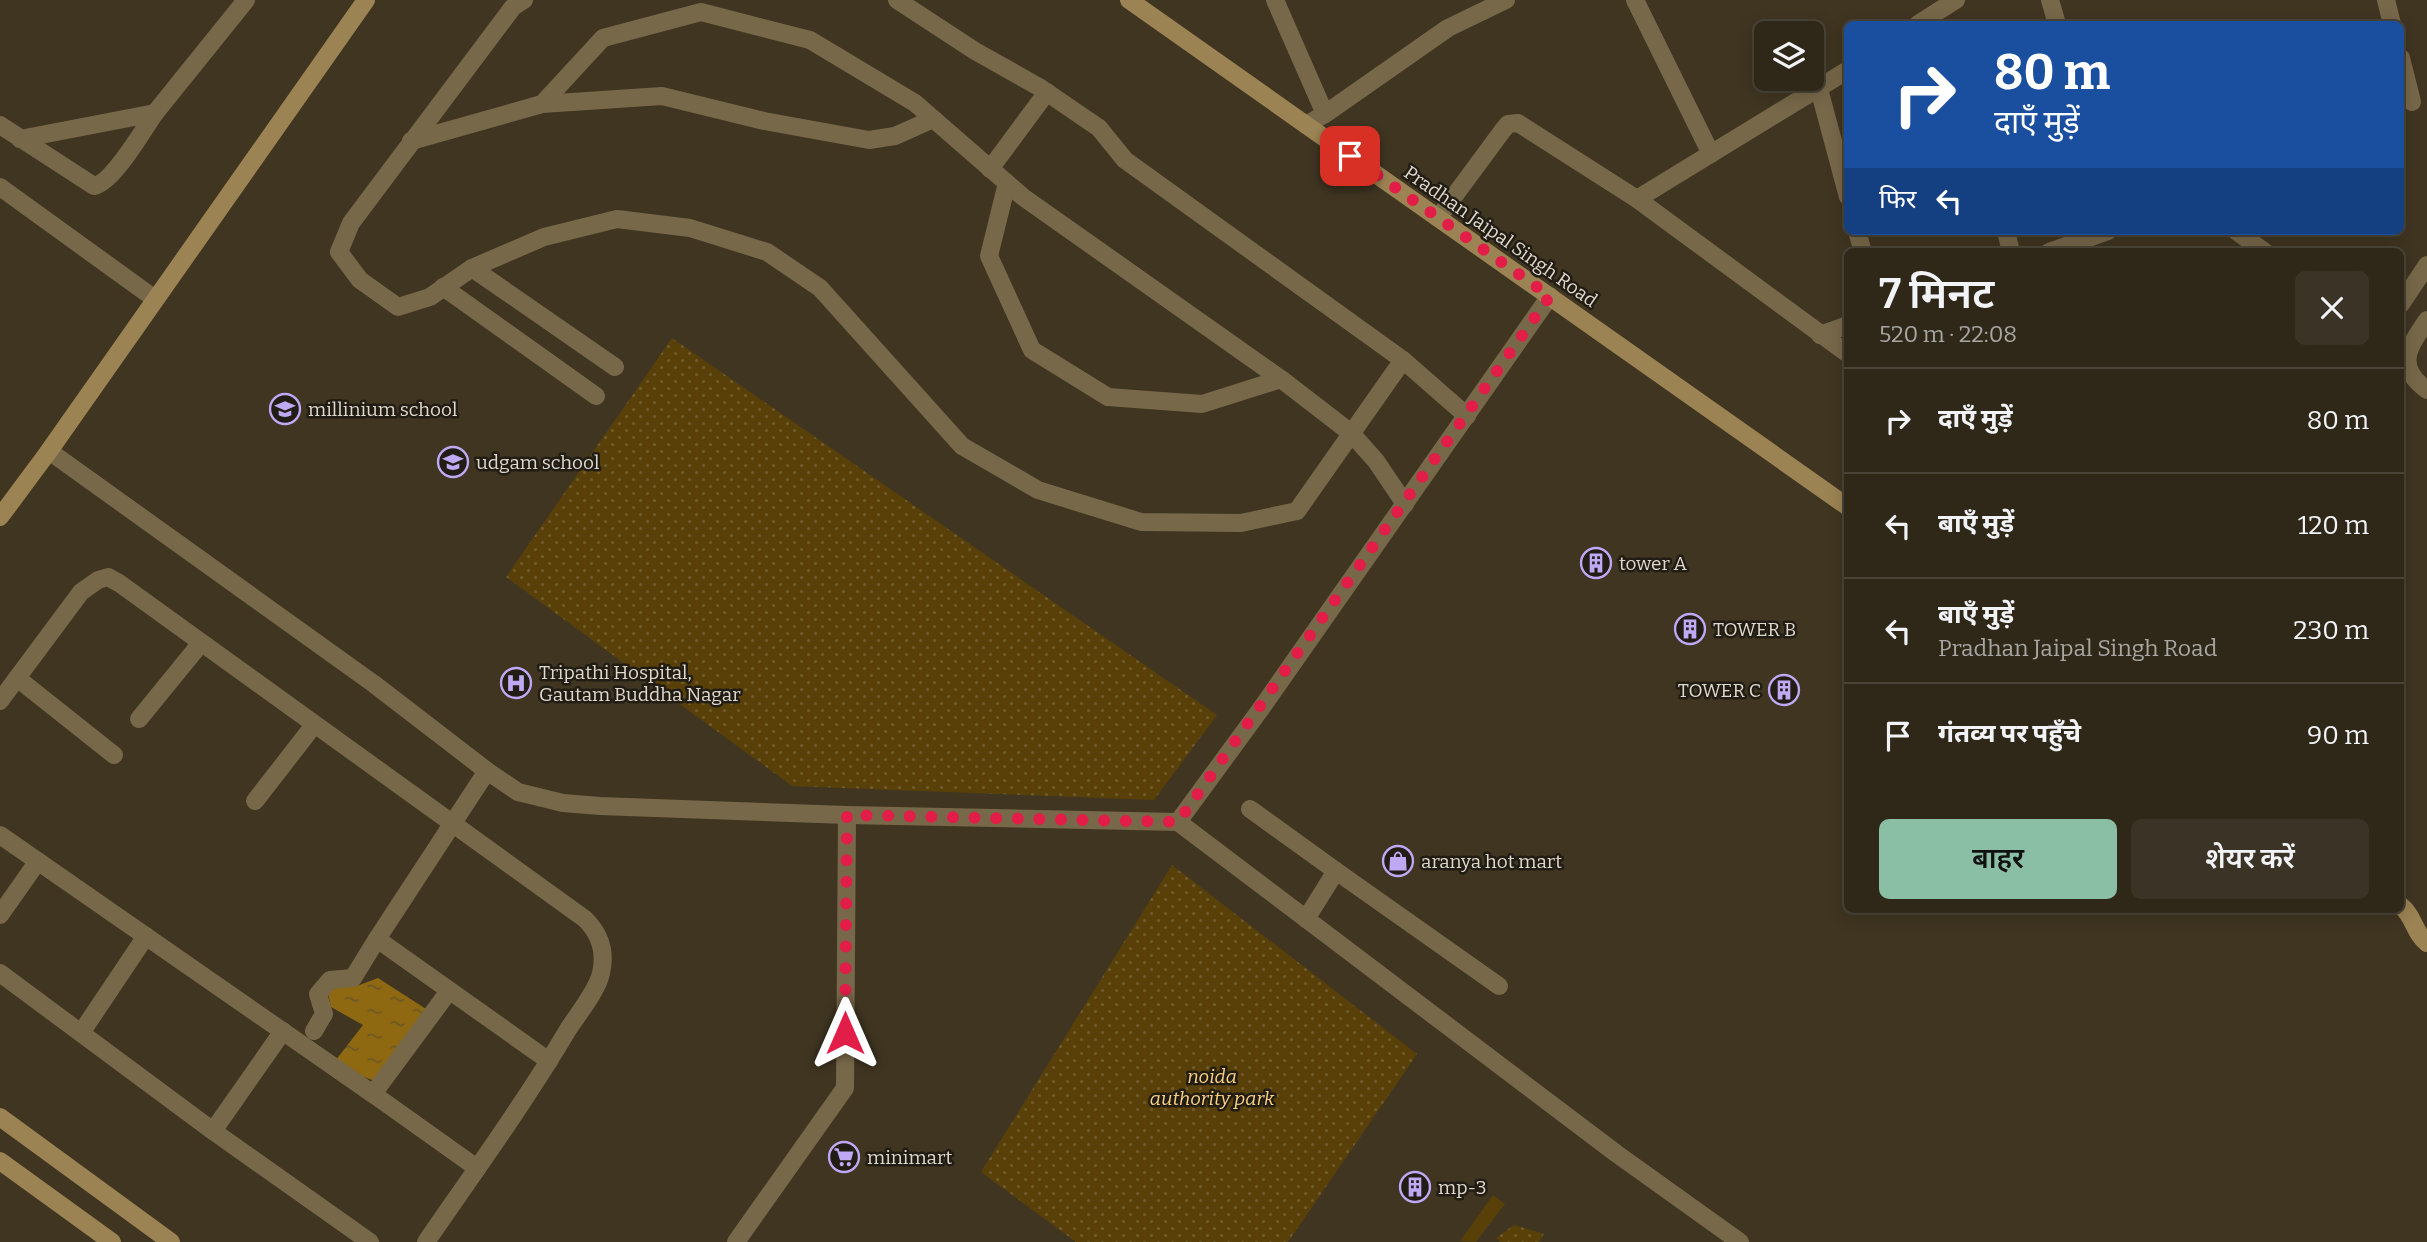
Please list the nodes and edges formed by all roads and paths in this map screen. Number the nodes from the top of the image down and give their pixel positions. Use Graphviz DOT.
graph roads {
  1 [pos="366,0"];
  2 [pos="524,0"];
  3 [pos="897,0"];
  4 [pos="1129,0"];
  5 [pos="1275,0"];
  6 [pos="1506,0"];
  7 [pos="1635,0"];
  8 [pos="2050,0"];
  9 [pos="2386,0"];
  10 [pos="238,3"];
  11 [pos="1951,3"];
  12 [pos="1923,21"];
  13 [pos="1952,21"];
  14 [pos="2056,21"];
  15 [pos="2391,21"];
  16 [pos="2404,69"];
  17 [pos="1844,73"];
  18 [pos="1824,86"];
  19 [pos="1816,91"];
  20 [pos="1820,91"];
  21 [pos="1047,92"];
  22 [pos="2413,102"];
  23 [pos="542,104"];
  24 [pos="155,113"];
  25 [pos="1325,114"];
  26 [pos="933,119"];
  27 [pos="0,125"];
  28 [pos="1306,125"];
  29 [pos="20,139"];
  30 [pos="411,141"];
  31 [pos="1711,154"];
  32 [pos="990,169"];
  33 [pos="1844,182"];
  34 [pos="1007,183"];
  35 [pos="0,187"];
  36 [pos="1637,199"];
  37 [pos="1438,218"];
  38 [pos="2097,235"];
  39 [pos="2241,235"];
  40 [pos="2060,248"];
  41 [pos="2259,248"];
  42 [pos="2427,265"];
  43 [pos="472,268"];
  44 [pos="443,287"];
  45 [pos="1550,296"];
  46 [pos="155,299"];
  47 [pos="2404,300"];
  48 [pos="2427,320"];
  49 [pos="1844,326"];
  50 [pos="1820,335"];
  51 [pos="1844,351"];
  52 [pos="1403,360"];
  53 [pos="615,367"];
  54 [pos="1281,379"];
  55 [pos="2427,390"];
  56 [pos="596,396"];
  57 [pos="1467,416"];
  58 [pos="1351,433"];
  59 [pos="49,452"];
  60 [pos="1405,504"];
  61 [pos="1844,504"];
  62 [pos="0,517"];
  63 [pos="201,643"];
  64 [pos="17,678"];
  65 [pos="0,701"];
  66 [pos="139,719"];
  67 [pos="314,725"];
  68 [pos="114,755"];
  69 [pos="487,771"];
  70 [pos="255,800"];
  71 [pos="1250,809"];
  72 [pos="847,815"];
  73 [pos="1178,822"];
  74 [pos="452,825"];
  75 [pos="0,835"];
  76 [pos="38,861"];
  77 [pos="1336,871"];
  78 [pos="2413,910"];
  79 [pos="0,915"];
  80 [pos="1306,919"];
  81 [pos="146,936"];
  82 [pos="377,939"];
  83 [pos="2427,943"];
  84 [pos="0,973"];
  85 [pos="1499,986"];
  86 [pos="449,990"];
  87 [pos="283,1031"];
  88 [pos="314,1031"];
  89 [pos="80,1033"];
  90 [pos="549,1061"];
  91 [pos="373,1094"];
  92 [pos="0,1117"];
  93 [pos="213,1131"];
  94 [pos="0,1160"];
  95 [pos="477,1168"];
  96 [pos="113,1242"];
  97 [pos="171,1242"];
  98 [pos="370,1242"];
  99 [pos="426,1242"];
  100 [pos="736,1242"];
  101 [pos="1740,1242"];
  1 -- 46 [label="street"];
  2 -- 30 [label="street"];
  3 -- 21 [label="street"];
  4 -- 28 [label="street, Pradhan Jaipal Singh Road"];
  5 -- 25 [label="street"];
  6 -- 25 [label="street"];
  7 -- 31 [label="street"];
  8 -- 14 [label="street"];
  9 -- 15 [label="street"];
  10 -- 24 [label="street"];
  11 -- 12 [label="street"];
  11 -- 13 [label="street"];
  16 -- 22 [label="street"];
  17 -- 18 [label="street"];
  19 -- 31 [label="street"];
  20 -- 33 [label="street"];
  21 -- 32 [label="street"];
  21 -- 52 [label="street"];
  23 -- 26 [label="street"];
  23 -- 26 [label="street"];
  23 -- 30 [label="street"];
  24 -- 29 [label="street"];
  24 -- 29 [label="street"];
  25 -- 28 [label="street"];
  26 -- 32 [label="street"];
  27 -- 29 [label="street"];
  28 -- 37 [label="street, Pradhan Jaipal Singh Road"];
  30 -- 44 [label="street"];
  31 -- 36 [label="street"];
  32 -- 34 [label="street"];
  34 -- 54 [label="street"];
  34 -- 54 [label="street"];
  35 -- 46 [label="street"];
  36 -- 37 [label="street"];
  36 -- 50 [label="street"];
  37 -- 45 [label="street, Pradhan Jaipal Singh Road"];
  38 -- 40 [label="street"];
  39 -- 41 [label="street"];
  42 -- 47 [label="street"];
  43 -- 44 [label="street"];
  43 -- 53 [label="street"];
  43 -- 58 [label="street"];
  44 -- 56 [label="street"];
  45 -- 57 [label="street"];
  45 -- 61 [label="street, Pradhan Jaipal Singh Road"];
  46 -- 59 [label="street"];
  48 -- 55 [label="street"];
  49 -- 50 [label="street"];
  50 -- 51 [label="street"];
  52 -- 57 [label="street"];
  52 -- 58 [label="street"];
  54 -- 58 [label="street"];
  57 -- 60 [label="street"];
  58 -- 60 [label="street"];
  59 -- 62 [label="street"];
  59 -- 69 [label="street"];
  60 -- 73 [label="street"];
  63 -- 64 [label="street"];
  63 -- 66 [label="street"];
  63 -- 67 [label="street"];
  64 -- 65 [label="street"];
  64 -- 68 [label="street"];
  67 -- 70 [label="street"];
  67 -- 74 [label="street"];
  69 -- 72 [label="street"];
  69 -- 74 [label="street"];
  71 -- 77 [label="street"];
  72 -- 73 [label="street"];
  72 -- 100 [label="street"];
  73 -- 80 [label="street"];
  74 -- 82 [label="street"];
  74 -- 90 [label="street"];
  75 -- 76 [label="street"];
  76 -- 79 [label="street"];
  76 -- 81 [label="street"];
  77 -- 80 [label="street"];
  77 -- 85 [label="street"];
  78 -- 83 [label="street"];
  80 -- 101 [label="street"];
  81 -- 87 [label="street"];
  81 -- 89 [label="street"];
  82 -- 86 [label="street"];
  82 -- 88 [label="street"];
  84 -- 89 [label="street"];
  86 -- 90 [label="street"];
  86 -- 91 [label="street"];
  87 -- 91 [label="street"];
  87 -- 93 [label="street"];
  89 -- 93 [label="street"];
  90 -- 95 [label="street"];
  91 -- 95 [label="street"];
  92 -- 97 [label="street"];
  93 -- 98 [label="street"];
  94 -- 96 [label="street"];
  95 -- 99 [label="street"];
}
